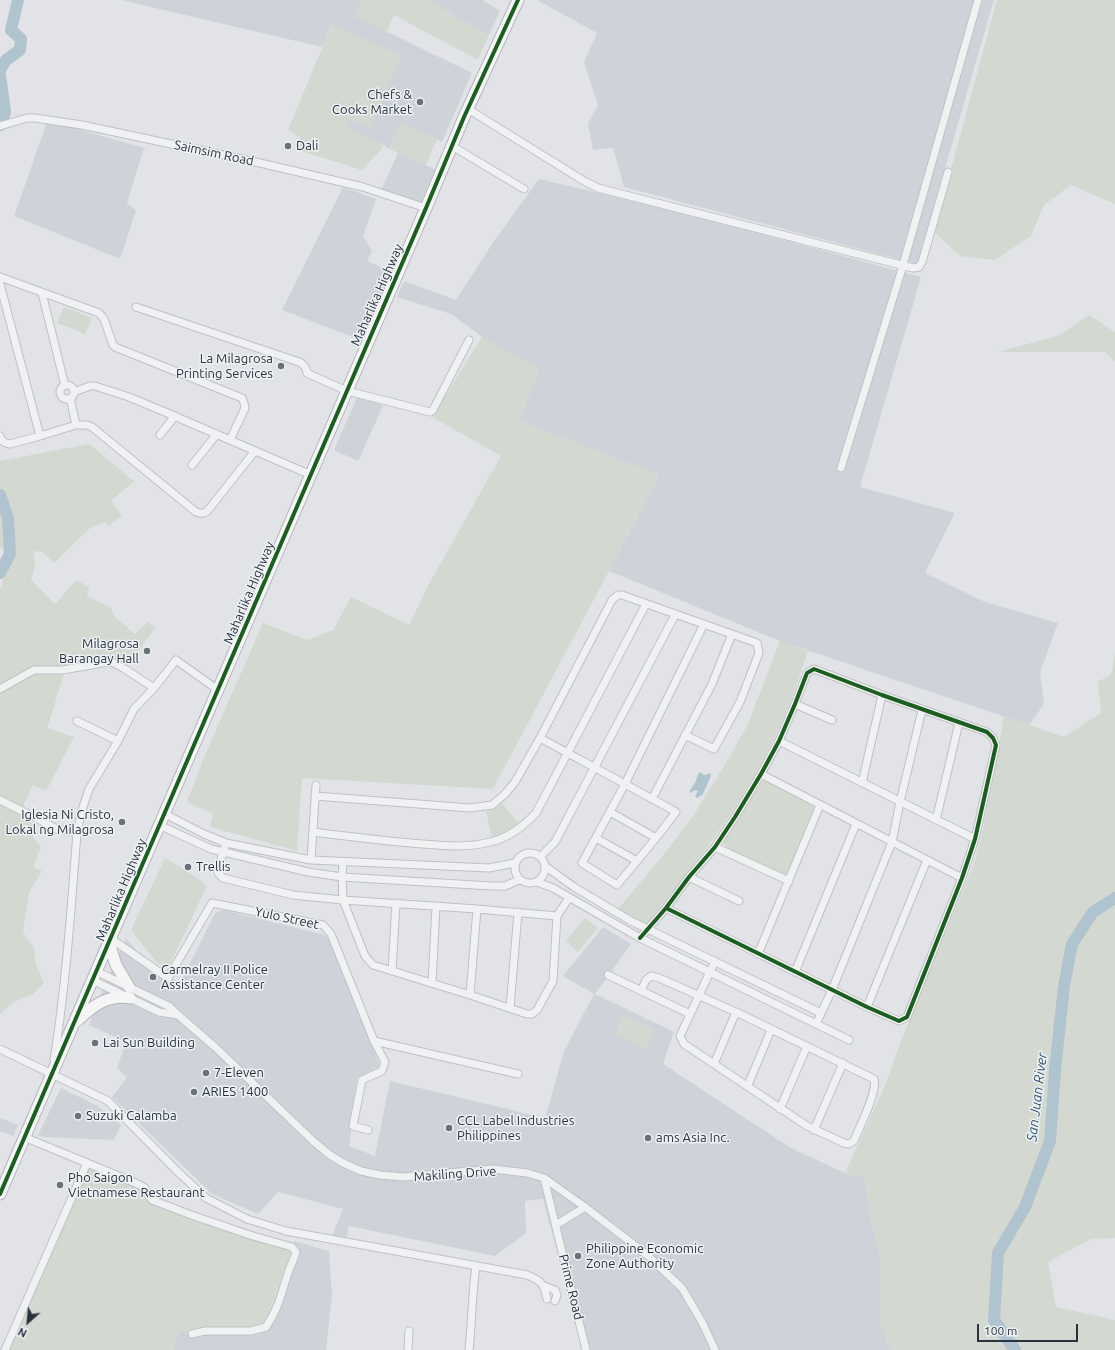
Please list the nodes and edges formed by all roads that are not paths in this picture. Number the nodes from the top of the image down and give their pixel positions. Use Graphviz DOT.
graph roads {
  1 [pos="518,0"];
  2 [pos="978,0"];
  3 [pos="468,109"];
  4 [pos="0,126"];
  5 [pos="452,146"];
  6 [pos="948,172"];
  7 [pos="524,189"];
  8 [pos="426,208"];
  9 [pos="903,265"];
  10 [pos="0,277"];
  11 [pos="0,284"];
  12 [pos="42,293"];
  13 [pos="136,306"];
  14 [pos="469,340"];
  15 [pos="65,386"];
  16 [pos="347,390"];
  17 [pos="72,395"];
  18 [pos="174,416"];
  19 [pos="76,425"];
  20 [pos="217,434"];
  21 [pos="160,435"];
  22 [pos="0,436"];
  23 [pos="40,436"];
  24 [pos="230,440"];
  25 [pos="255,451"];
  26 [pos="192,465"];
  27 [pos="841,468"];
  28 [pos="311,475"];
  29 [pos="646,604"];
  30 [pos="675,615"];
  31 [pos="704,624"];
  32 [pos="732,634"];
  33 [pos="154,688"];
  34 [pos="0,689"];
  35 [pos="218,690"];
  36 [pos="882,695"];
  37 [pos="795,704"];
  38 [pos="922,710"];
  39 [pos="832,720"];
  40 [pos="77,721"];
  41 [pos="959,723"];
  42 [pos="685,735"];
  43 [pos="540,738"];
  44 [pos="118,741"];
  45 [pos="779,741"];
  46 [pos="568,753"];
  47 [pos="595,768"];
  48 [pos="761,774"];
  49 [pos="862,783"];
  50 [pos="625,784"];
  51 [pos="316,785"];
  52 [pos="315,796"];
  53 [pos="652,799"];
  54 [pos="0,800"];
  55 [pos="900,802"];
  56 [pos="820,805"];
  57 [pos="610,812"];
  58 [pos="164,814"];
  59 [pos="936,820"];
  60 [pos="159,824"];
  61 [pos="856,824"];
  62 [pos="313,832"];
  63 [pos="77,833"];
  64 [pos="596,838"];
  65 [pos="656,838"];
  66 [pos="975,839"];
  67 [pos="892,842"];
  68 [pos="226,843"];
  69 [pos="716,847"];
  70 [pos="223,852"];
  71 [pos="540,857"];
  72 [pos="311,860"];
  73 [pos="927,860"];
  74 [pos="637,861"];
  75 [pos="343,862"];
  76 [pos="515,863"];
  77 [pos="545,866"];
  78 [pos="342,877"];
  79 [pos="689,877"];
  80 [pos="962,878"];
  81 [pos="519,880"];
  82 [pos="537,882"];
  83 [pos="789,882"];
  84 [pos="569,898"];
  85 [pos="343,900"];
  86 [pos="739,902"];
  87 [pos="396,903"];
  88 [pos="436,906"];
  89 [pos="477,908"];
  90 [pos="666,908"];
  91 [pos="518,912"];
  92 [pos="558,916"];
  93 [pos="648,930"];
  94 [pos="640,938"];
  95 [pos="110,940"];
  96 [pos="758,954"];
  97 [pos="715,961"];
  98 [pos="392,970"];
  99 [pos="710,972"];
  100 [pos="795,972"];
  101 [pos="608,975"];
  102 [pos="94,976"];
  103 [pos="432,982"];
  104 [pos="832,990"];
  105 [pos="641,991"];
  106 [pos="130,993"];
  107 [pos="470,995"];
  108 [pos="699,996"];
  109 [pos="867,1007"];
  110 [pos="510,1008"];
  111 [pos="736,1012"];
  112 [pos="821,1013"];
  113 [pos="690,1014"];
  114 [pos="178,1015"];
  115 [pos="816,1024"];
  116 [pos="72,1026"];
  117 [pos="771,1030"];
  118 [pos="850,1040"];
  119 [pos="374,1041"];
  120 [pos="807,1046"];
  121 [pos="0,1049"];
  122 [pos="843,1063"];
  123 [pos="714,1064"];
  124 [pos="52,1074"];
  125 [pos="518,1074"];
  126 [pos="748,1085"];
  127 [pos="780,1109"];
  128 [pos="368,1130"];
  129 [pos="814,1130"];
  130 [pos="24,1137"];
  131 [pos="87,1163"];
  132 [pos="544,1178"];
  133 [pos="0,1194"];
  134 [pos="585,1207"];
  135 [pos="556,1225"];
  136 [pos="476,1266"];
  137 [pos="544,1286"];
  138 [pos="547,1299"];
  139 [pos="555,1301"];
  140 [pos="409,1331"];
  141 [pos="192,1334"];
  142 [pos="5,1350"];
  143 [pos="408,1350"];
  144 [pos="469,1350"];
  145 [pos="586,1350"];
  146 [pos="714,1350"];
  1 -- 3 [label="highway, Maharlika Highway"];
  2 -- 9 [label="street"];
  3 -- 5 [label="highway, Maharlika Highway"];
  3 -- 9 [label="street"];
  4 -- 8 [label="street, Saimsim Road"];
  5 -- 7 [label="street"];
  5 -- 8 [label="highway, Maharlika Highway"];
  6 -- 9 [label="street"];
  8 -- 16 [label="highway, Maharlika Highway"];
  9 -- 27 [label="street"];
  10 -- 12 [label="street"];
  11 -- 23 [label="street"];
  12 -- 15 [label="street"];
  12 -- 24 [label="street"];
  13 -- 16 [label="street"];
  14 -- 16 [label="street"];
  15 -- 17 [label="street"];
  15 -- 17 [label="street"];
  16 -- 28 [label="highway, Maharlika Highway"];
  17 -- 18 [label="street"];
  17 -- 19 [label="street"];
  18 -- 20 [label="street"];
  18 -- 21 [label="street"];
  19 -- 23 [label="street"];
  19 -- 25 [label="street"];
  20 -- 24 [label="street"];
  20 -- 26 [label="street"];
  22 -- 23 [label="street"];
  24 -- 25 [label="street"];
  25 -- 28 [label="street"];
  28 -- 35 [label="highway, Maharlika Highway"];
  29 -- 30 [label="street"];
  29 -- 43 [label="street"];
  29 -- 46 [label="street"];
  30 -- 31 [label="street"];
  30 -- 47 [label="street"];
  31 -- 32 [label="street"];
  31 -- 50 [label="street"];
  32 -- 42 [label="street"];
  32 -- 42 [label="street"];
  33 -- 34 [label="street"];
  33 -- 35 [label="street"];
  33 -- 44 [label="street"];
  35 -- 58 [label="highway, Maharlika Highway"];
  36 -- 37 [label="street"];
  36 -- 38 [label="street"];
  36 -- 49 [label="street"];
  37 -- 39 [label="street"];
  37 -- 45 [label="street"];
  38 -- 41 [label="street"];
  38 -- 55 [label="street"];
  40 -- 44 [label="street"];
  41 -- 59 [label="street"];
  41 -- 66 [label="street"];
  42 -- 53 [label="street"];
  43 -- 46 [label="street"];
  43 -- 52 [label="street"];
  44 -- 63 [label="street"];
  45 -- 48 [label="street"];
  45 -- 49 [label="street"];
  46 -- 47 [label="street"];
  46 -- 62 [label="street"];
  47 -- 50 [label="street"];
  47 -- 71 [label="street"];
  48 -- 56 [label="street"];
  48 -- 69 [label="street"];
  49 -- 55 [label="street"];
  50 -- 53 [label="street"];
  50 -- 57 [label="street"];
  51 -- 52 [label="street"];
  52 -- 62 [label="street"];
  53 -- 65 [label="street"];
  54 -- 63 [label="street"];
  55 -- 59 [label="street"];
  55 -- 67 [label="street"];
  56 -- 61 [label="street"];
  56 -- 83 [label="street"];
  57 -- 64 [label="street"];
  57 -- 65 [label="street"];
  58 -- 60 [label="highway, Maharlika Highway"];
  58 -- 68 [label="street"];
  59 -- 66 [label="street"];
  60 -- 70 [label="street"];
  60 -- 95 [label="highway, Maharlika Highway"];
  61 -- 67 [label="street"];
  61 -- 100 [label="street"];
  62 -- 72 [label="street"];
  63 -- 124 [label="street"];
  64 -- 74 [label="street"];
  64 -- 74 [label="street"];
  65 -- 74 [label="street"];
  66 -- 80 [label="street"];
  67 -- 73 [label="street"];
  67 -- 104 [label="street"];
  68 -- 70 [label="street"];
  68 -- 72 [label="street"];
  69 -- 79 [label="street"];
  69 -- 83 [label="street"];
  70 -- 78 [label="street"];
  70 -- 85 [label="street"];
  71 -- 76 [label="street"];
  71 -- 77 [label="street"];
  72 -- 75 [label="street"];
  73 -- 80 [label="street"];
  73 -- 109 [label="street"];
  75 -- 76 [label="street"];
  75 -- 78 [label="street"];
  76 -- 81 [label="street"];
  77 -- 82 [label="street"];
  77 -- 93 [label="street"];
  78 -- 81 [label="street"];
  78 -- 85 [label="street"];
  79 -- 86 [label="street"];
  79 -- 90 [label="street"];
  80 -- 109 [label="street"];
  81 -- 82 [label="street"];
  82 -- 84 [label="street"];
  83 -- 96 [label="street"];
  84 -- 92 [label="street"];
  84 -- 94 [label="street"];
  85 -- 87 [label="street"];
  85 -- 98 [label="street"];
  87 -- 88 [label="street"];
  87 -- 98 [label="street"];
  88 -- 89 [label="street"];
  88 -- 103 [label="street"];
  89 -- 91 [label="street"];
  89 -- 107 [label="street"];
  90 -- 93 [label="street"];
  90 -- 96 [label="street"];
  91 -- 92 [label="street"];
  91 -- 110 [label="street"];
  92 -- 110 [label="street"];
  93 -- 94 [label="street"];
  93 -- 97 [label="street"];
  94 -- 99 [label="street"];
  95 -- 102 [label="highway, Maharlika Highway"];
  95 -- 106 [label="highway"];
  95 -- 119 [label="street, Yulo Street"];
  96 -- 100 [label="street"];
  97 -- 99 [label="street"];
  97 -- 112 [label="street"];
  98 -- 103 [label="street"];
  99 -- 108 [label="street"];
  99 -- 115 [label="street"];
  100 -- 104 [label="street"];
  101 -- 105 [label="street"];
  102 -- 106 [label="street, Makiling Drive"];
  102 -- 106 [label="street, Makiling Drive"];
  102 -- 116 [label="highway, Maharlika Highway"];
  103 -- 107 [label="street"];
  104 -- 109 [label="street"];
  104 -- 112 [label="street"];
  105 -- 108 [label="street"];
  105 -- 113 [label="street"];
  106 -- 114 [label="street, Makiling Drive"];
  106 -- 114 [label="street, Makiling Drive"];
  106 -- 116 [label="highway"];
  107 -- 110 [label="street"];
  108 -- 111 [label="street"];
  108 -- 113 [label="street"];
  111 -- 117 [label="street"];
  111 -- 123 [label="street"];
  112 -- 115 [label="street"];
  113 -- 123 [label="street"];
  114 -- 132 [label="street, Makiling Drive"];
  115 -- 118 [label="street"];
  116 -- 124 [label="highway, Maharlika Highway"];
  117 -- 120 [label="street"];
  117 -- 126 [label="street"];
  119 -- 125 [label="street"];
  119 -- 128 [label="street, Yulo Street"];
  120 -- 122 [label="street"];
  120 -- 127 [label="street"];
  121 -- 124 [label="street"];
  122 -- 129 [label="street"];
  122 -- 129 [label="street"];
  123 -- 126 [label="street"];
  124 -- 130 [label="highway, Maharlika Highway"];
  124 -- 136 [label="street"];
  126 -- 127 [label="street"];
  127 -- 129 [label="street"];
  130 -- 131 [label="street"];
  130 -- 133 [label="highway, Maharlika Highway"];
  131 -- 141 [label="street"];
  131 -- 142 [label="street"];
  132 -- 134 [label="street, Makiling Drive"];
  132 -- 135 [label="street, Prime Road"];
  134 -- 135 [label="street"];
  134 -- 146 [label="street, Makiling Drive"];
  135 -- 145 [label="street, Prime Road"];
  136 -- 137 [label="street"];
  136 -- 144 [label="street"];
  137 -- 138 [label="street"];
  137 -- 139 [label="street"];
  140 -- 143 [label="street"];
}
